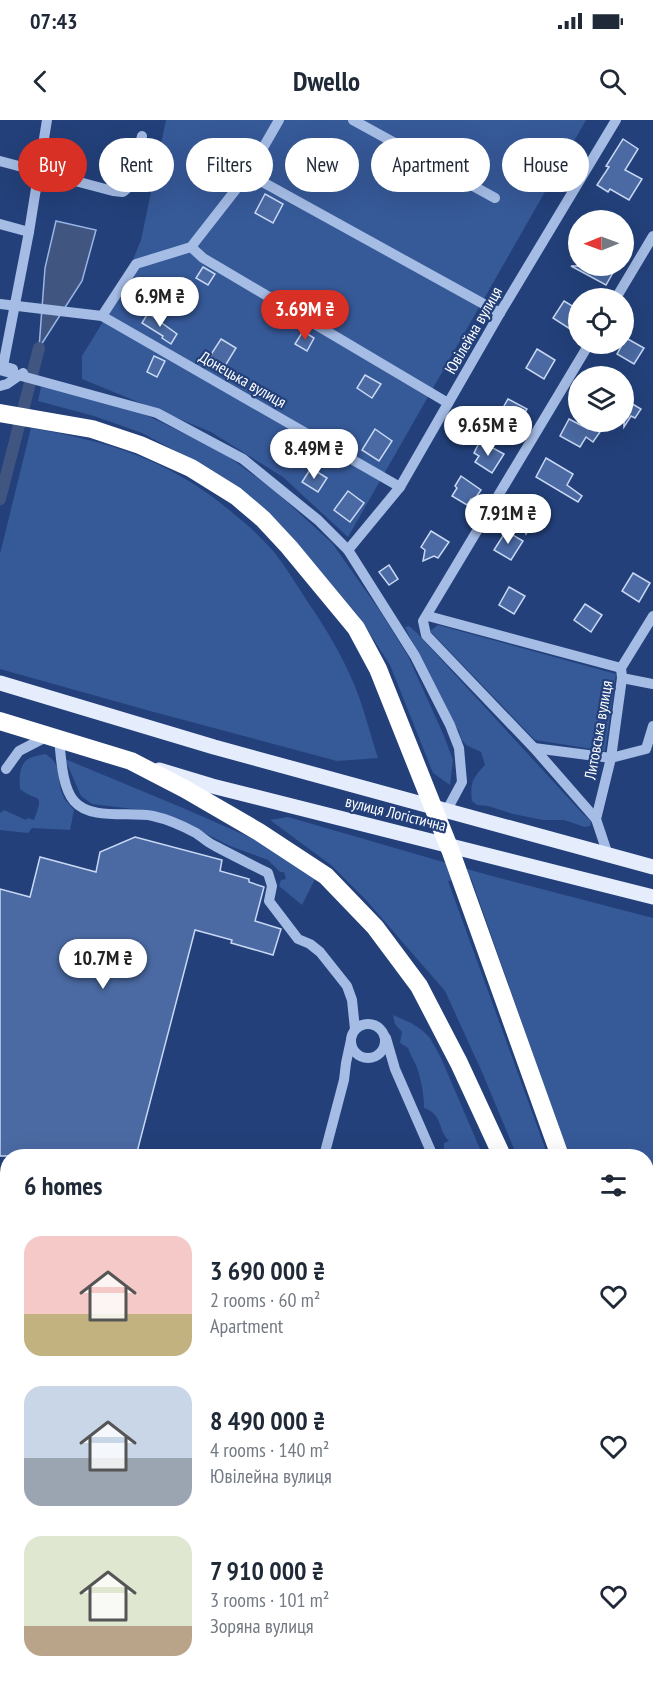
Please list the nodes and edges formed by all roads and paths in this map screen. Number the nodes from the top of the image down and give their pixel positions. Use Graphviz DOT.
graph roads {
  1 [pos="47,120"];
  2 [pos="279,120"];
  3 [pos="352,120"];
  4 [pos="616,120"];
  5 [pos="142,136"];
  6 [pos="44,138"];
  7 [pos="269,138"];
  8 [pos="0,161"];
  9 [pos="18,166"];
  10 [pos="87,184"];
  11 [pos="273,188"];
  12 [pos="35,192"];
  13 [pos="234,192"];
  14 [pos="495,198"];
  15 [pos="0,224"];
  16 [pos="29,232"];
  17 [pos="653,236"];
  18 [pos="191,247"];
  19 [pos="622,288"];
  20 [pos="0,304"];
  21 [pos="500,313"];
  22 [pos="102,316"];
  23 [pos="583,354"];
  24 [pos="0,365"];
  25 [pos="0,370"];
  26 [pos="26,371"];
  27 [pos="0,386"];
  28 [pos="448,403"];
  29 [pos="2,413"];
  30 [pos="400,487"];
  31 [pos="348,550"];
  32 [pos="428,616"];
  33 [pos="653,616"];
  34 [pos="622,673"];
  35 [pos="0,683"];
  36 [pos="653,684"];
  37 [pos="0,721"];
  38 [pos="653,726"];
  39 [pos="54,738"];
  40 [pos="534,748"];
  41 [pos="611,758"];
  42 [pos="131,761"];
  43 [pos="6,769"];
  44 [pos="447,810"];
  45 [pos="596,819"];
  46 [pos="608,855"];
  47 [pos="653,867"];
  48 [pos="653,897"];
  49 [pos="355,1029"];
  50 [pos="386,1038"];
  51 [pos="351,1041"];
  52 [pos="368,1058"];
  53 [pos="395,1069"];
  54 [pos="344,1080"];
  55 [pos="326,1149"];
  56 [pos="430,1149"];
  57 [pos="499,1149"];
  58 [pos="557,1149"];
  1 -- 6 [label="street"];
  2 -- 7 [label="street"];
  3 -- 14 [label="street"];
  4 -- 21 [label="street, Ювілейна вулиця"];
  5 -- 10 [label="street"];
  8 -- 9 [label="street"];
  11 -- 21 [label="street"];
  12 -- 16 [label="street"];
  13 -- 18 [label="street"];
  15 -- 16 [label="street"];
  16 -- 26 [label="street"];
  17 -- 19 [label="street"];
  18 -- 22 [label="street"];
  18 -- 28 [label="street"];
  20 -- 22 [label="street"];
  21 -- 28 [label="street, Ювілейна вулиця"];
  22 -- 30 [label="street, Донецька вулиця"];
  23 -- 32 [label="street"];
  24 -- 26 [label="street"];
  25 -- 31 [label="street"];
  26 -- 27 [label="street"];
  28 -- 30 [label="street, Ювілейна вулиця"];
  29 -- 58 [label="highway"];
  30 -- 31 [label="street, Ювілейна вулиця"];
  31 -- 44 [label="street"];
  32 -- 34 [label="street"];
  32 -- 40 [label="street"];
  33 -- 34 [label="street, Литовська вулиця"];
  34 -- 36 [label="street"];
  34 -- 41 [label="street, Литовська вулиця"];
  35 -- 44 [label="main road"];
  37 -- 39 [label="highway"];
  38 -- 41 [label="street"];
  39 -- 42 [label="highway"];
  39 -- 43 [label="street"];
  39 -- 49 [label="street"];
  40 -- 41 [label="street"];
  40 -- 45 [label="street"];
  41 -- 45 [label="street, Литовська вулиця"];
  42 -- 48 [label="main road, вулиця Логістична"];
  42 -- 57 [label="highway"];
  44 -- 46 [label="main road"];
  45 -- 46 [label="street"];
  46 -- 47 [label="main road"];
  49 -- 50 [label="street"];
  49 -- 51 [label="street"];
  50 -- 52 [label="street"];
  50 -- 53 [label="street"];
  51 -- 52 [label="street"];
  51 -- 54 [label="street"];
  52 -- 53 [label="street"];
  52 -- 54 [label="street"];
  53 -- 56 [label="street"];
  54 -- 55 [label="street"];
}
